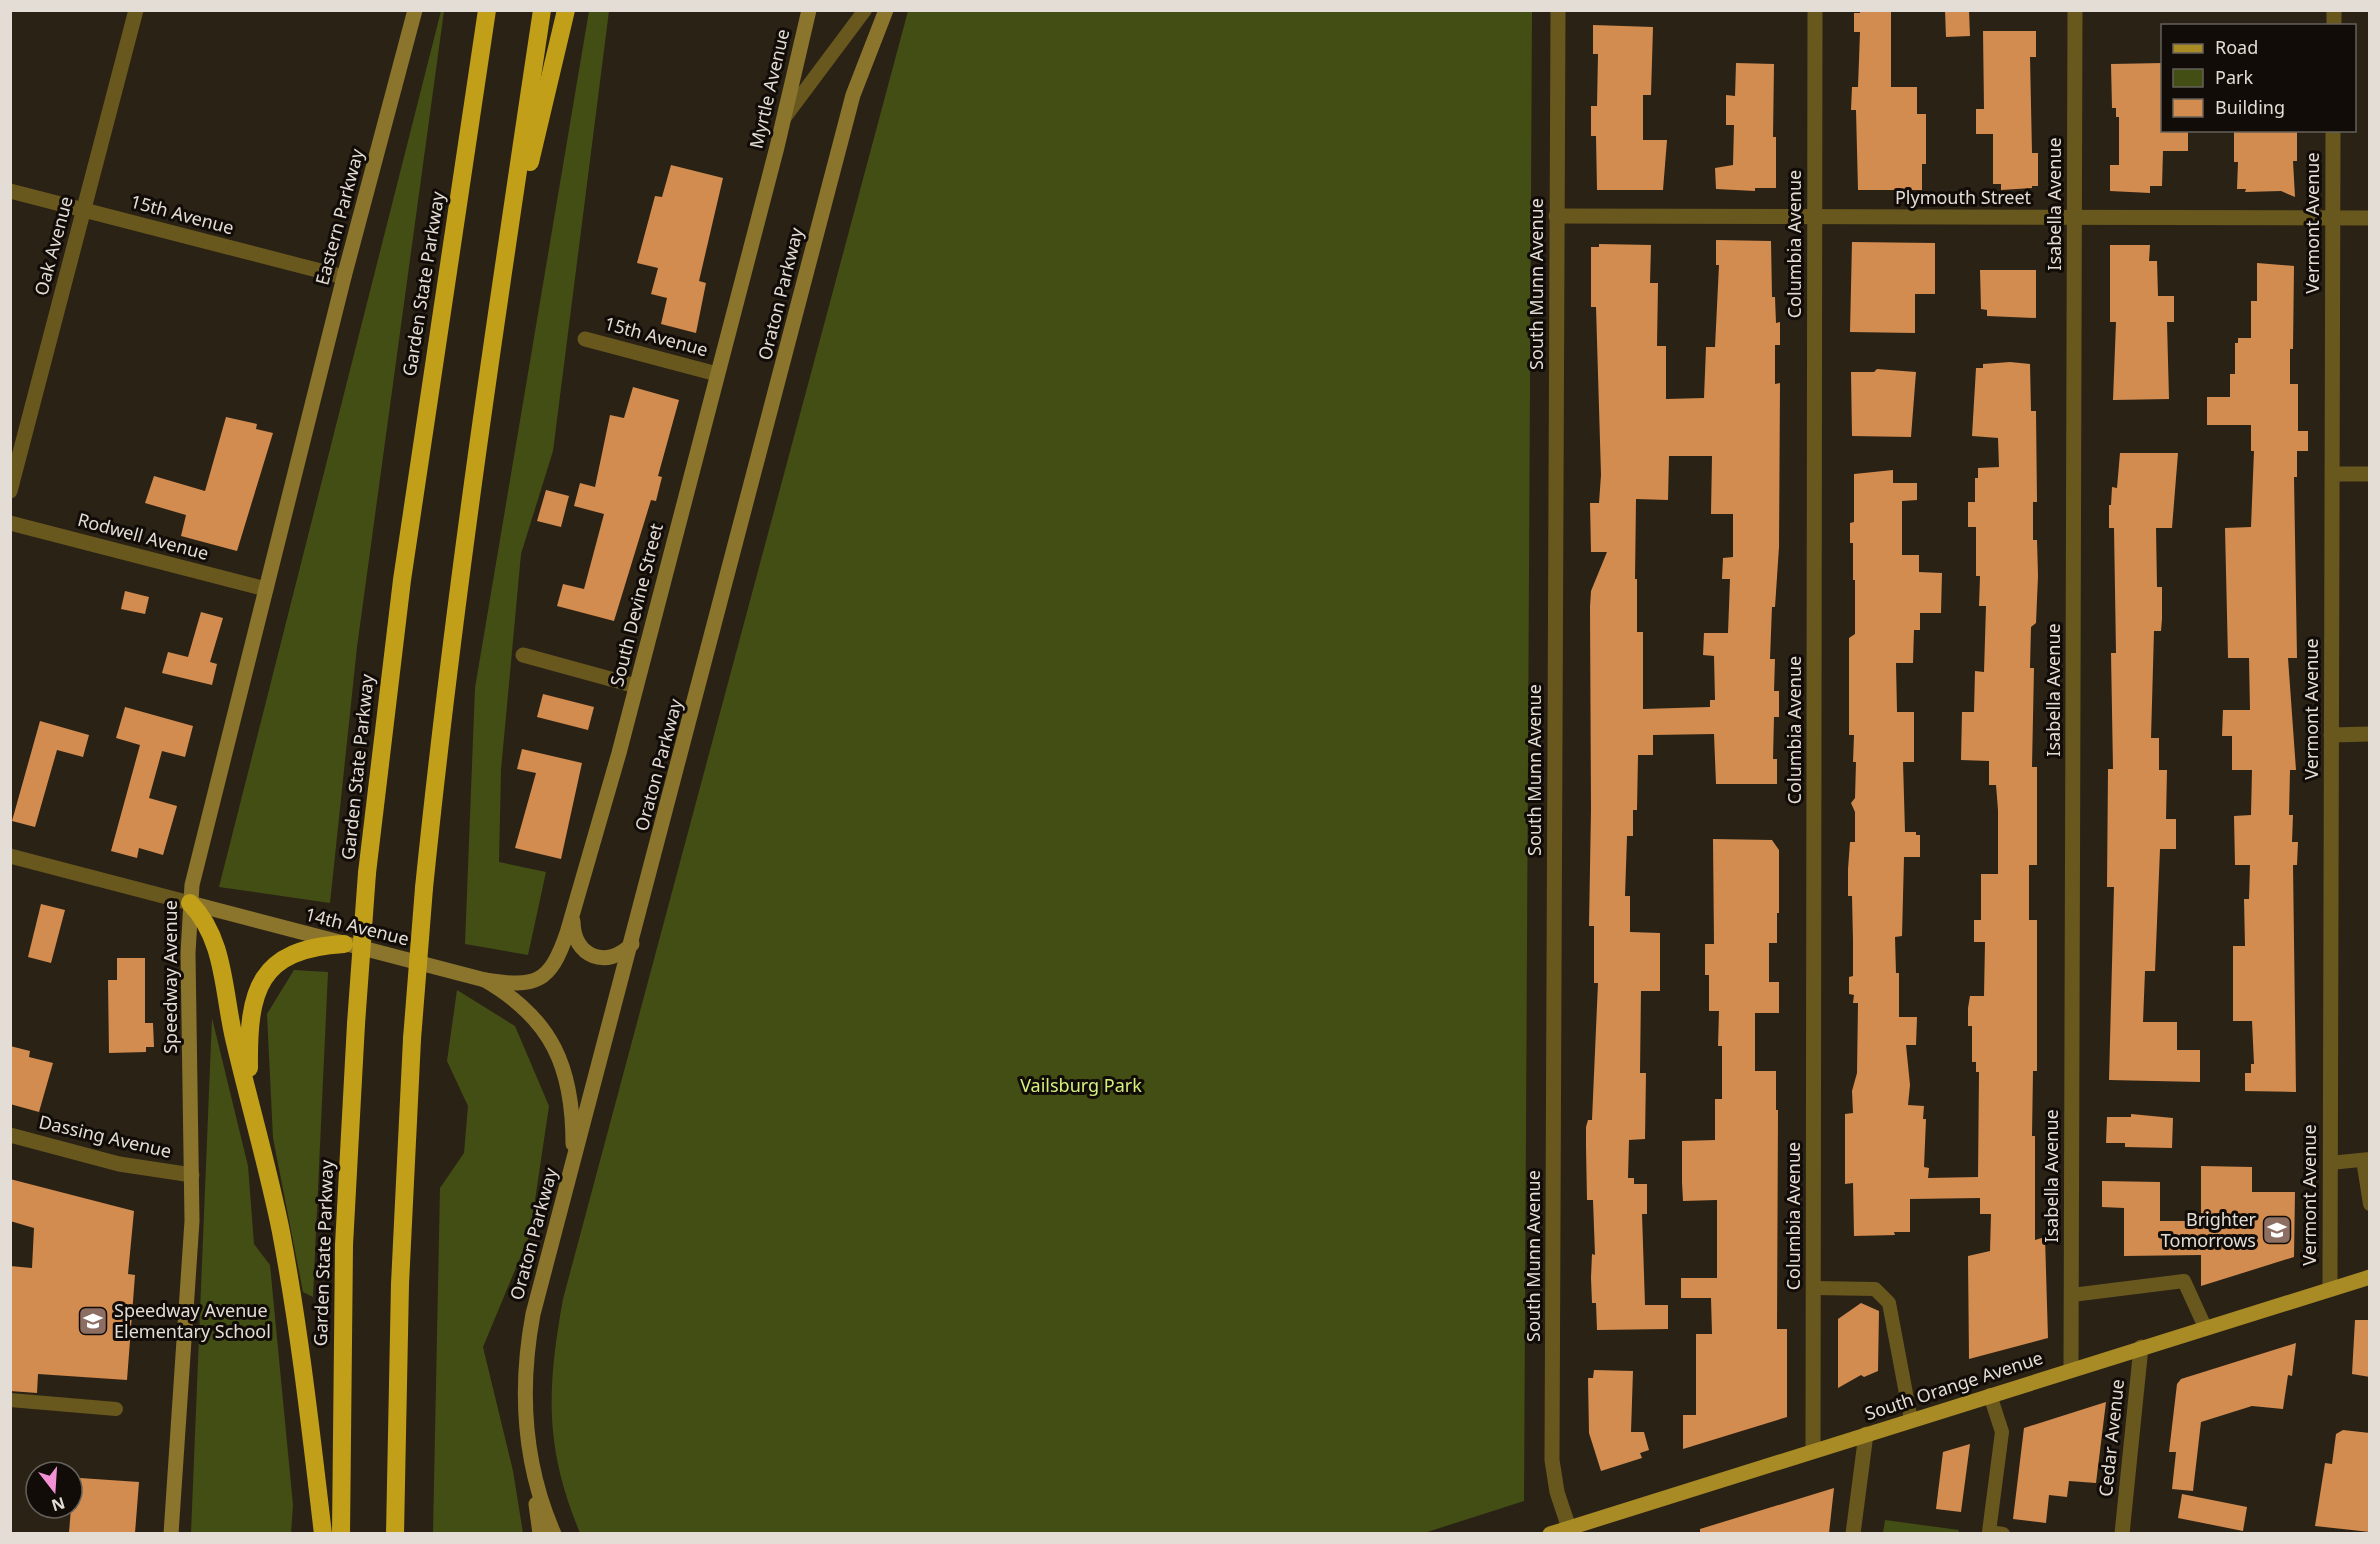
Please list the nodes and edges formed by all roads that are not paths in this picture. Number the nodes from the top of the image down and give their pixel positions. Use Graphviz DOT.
graph roads {
  1 [pos="136,10"];
  2 [pos="416,10"];
  3 [pos="487,10"];
  4 [pos="542,10"];
  5 [pos="567,10"];
  6 [pos="809,10"];
  7 [pos="865,10"];
  8 [pos="886,10"];
  9 [pos="1558,10"];
  10 [pos="1815,10"];
  11 [pos="2075,10"];
  12 [pos="783,119"];
  13 [pos="2333,132"];
  14 [pos="769,177"];
  15 [pos="10,191"];
  16 [pos="84,210"];
  17 [pos="1556,216"];
  18 [pos="1815,217"];
  19 [pos="2075,218"];
  20 [pos="2332,218"];
  21 [pos="2370,218"];
  22 [pos="503,274"];
  23 [pos="344,277"];
  24 [pos="585,339"];
  25 [pos="717,374"];
  26 [pos="305,435"];
  27 [pos="2333,474"];
  28 [pos="2370,474"];
  29 [pos="10,491"];
  30 [pos="10,523"];
  31 [pos="266,589"];
  32 [pos="523,655"];
  33 [pos="636,686"];
  34 [pos="2370,734"];
  35 [pos="2331,735"];
  36 [pos="10,856"];
  37 [pos="190,903"];
  38 [pos="574,912"];
  39 [pos="344,944"];
  40 [pos="632,944"];
  41 [pos="484,980"];
  42 [pos="251,1108"];
  43 [pos="10,1135"];
  44 [pos="2366,1160"];
  45 [pos="573,1162"];
  46 [pos="2330,1163"];
  47 [pos="192,1175"];
  48 [pos="2370,1204"];
  49 [pos="2370,1277"];
  50 [pos="1814,1288"];
  51 [pos="2330,1288"];
  52 [pos="2072,1295"];
  53 [pos="2205,1327"];
  54 [pos="2140,1347"];
  55 [pos="2071,1369"];
  56 [pos="1990,1395"];
  57 [pos="10,1400"];
  58 [pos="116,1409"];
  59 [pos="1911,1420"];
  60 [pos="1866,1434"];
  61 [pos="529,1448"];
  62 [pos="1813,1450"];
  63 [pos="1570,1531"];
  64 [pos="171,1533"];
  65 [pos="323,1533"];
  66 [pos="341,1533"];
  67 [pos="395,1533"];
  68 [pos="540,1533"];
  69 [pos="554,1533"];
  70 [pos="1550,1533"];
  71 [pos="1853,1533"];
  72 [pos="2003,1533"];
  73 [pos="2122,1533"];
  1 -- 16 [label="street, Oak Avenue"];
  2 -- 23 [label="main road, Eastern Parkway"];
  3 -- 66 [label="highway, Garden State Parkway, bridge"];
  4 -- 22 [label="highway"];
  5 -- 22 [label="highway"];
  6 -- 12 [label="main road, Myrtle Avenue"];
  7 -- 12 [label="lane"];
  8 -- 40 [label="main road, Oraton Parkway"];
  9 -- 17 [label="street, South Munn Avenue"];
  10 -- 18 [label="street, Columbia Avenue"];
  11 -- 19 [label="street, Isabella Avenue"];
  12 -- 14 [label="main road, Myrtle Avenue"];
  13 -- 20 [label="street, Vermont Avenue"];
  14 -- 25 [label="main road, South Devine Street"];
  15 -- 16 [label="street, 15th Avenue"];
  16 -- 23 [label="street, 15th Avenue"];
  16 -- 29 [label="street, Oak Avenue"];
  17 -- 18 [label="street, Plymouth Street"];
  17 -- 63 [label="street, South Munn Avenue"];
  18 -- 19 [label="street, Plymouth Street"];
  18 -- 50 [label="street, Columbia Avenue"];
  19 -- 20 [label="street, Plymouth Street"];
  19 -- 52 [label="street, Isabella Avenue"];
  20 -- 21 [label="street, Plymouth Street"];
  20 -- 27 [label="street, Vermont Avenue"];
  22 -- 67 [label="highway, bridge"];
  23 -- 26 [label="main road, Eastern Parkway"];
  24 -- 25 [label="street, 15th Avenue"];
  25 -- 33 [label="main road, South Devine Street"];
  26 -- 31 [label="main road, Speedway Avenue"];
  27 -- 28 [label="street"];
  27 -- 35 [label="street, Vermont Avenue"];
  30 -- 31 [label="street, Rodwell Avenue"];
  31 -- 37 [label="main road, Speedway Avenue"];
  32 -- 33 [label="street"];
  33 -- 38 [label="main road, South Devine Street"];
  34 -- 35 [label="street"];
  35 -- 46 [label="street, Vermont Avenue"];
  36 -- 37 [label="street, 14th Avenue"];
  37 -- 39 [label="main road, 14th Avenue"];
  37 -- 42 [label="highway"];
  37 -- 47 [label="main road, Speedway Avenue"];
  38 -- 40 [label="main road"];
  38 -- 41 [label="main road, South Devine Street"];
  39 -- 41 [label="main road, 14th Avenue"];
  39 -- 42 [label="highway"];
  40 -- 45 [label="main road, Oraton Parkway"];
  41 -- 45 [label="main road, 14th Avenue"];
  42 -- 65 [label="highway"];
  43 -- 47 [label="street, Dassing Avenue"];
  44 -- 46 [label="lane"];
  44 -- 48 [label="lane"];
  45 -- 61 [label="main road, Oraton Parkway"];
  46 -- 51 [label="street, Vermont Avenue"];
  47 -- 64 [label="main road, Speedway Avenue"];
  49 -- 51 [label="main road, South Orange Avenue"];
  50 -- 59 [label="lane"];
  50 -- 62 [label="street, Columbia Avenue"];
  51 -- 53 [label="main road, South Orange Avenue"];
  52 -- 53 [label="lane"];
  52 -- 55 [label="street, Isabella Avenue"];
  53 -- 54 [label="main road, South Orange Avenue"];
  54 -- 55 [label="main road, South Orange Avenue"];
  54 -- 73 [label="street, Cedar Avenue"];
  55 -- 56 [label="main road, South Orange Avenue"];
  56 -- 59 [label="main road, South Orange Avenue"];
  56 -- 72 [label="lane"];
  57 -- 58 [label="lane"];
  59 -- 60 [label="main road, South Orange Avenue"];
  60 -- 62 [label="main road, South Orange Avenue"];
  60 -- 71 [label="street"];
  61 -- 68 [label="main road"];
  61 -- 69 [label="main road, Oraton Parkway"];
  62 -- 63 [label="main road, South Orange Avenue"];
  63 -- 70 [label="main road, South Orange Avenue"];
}
